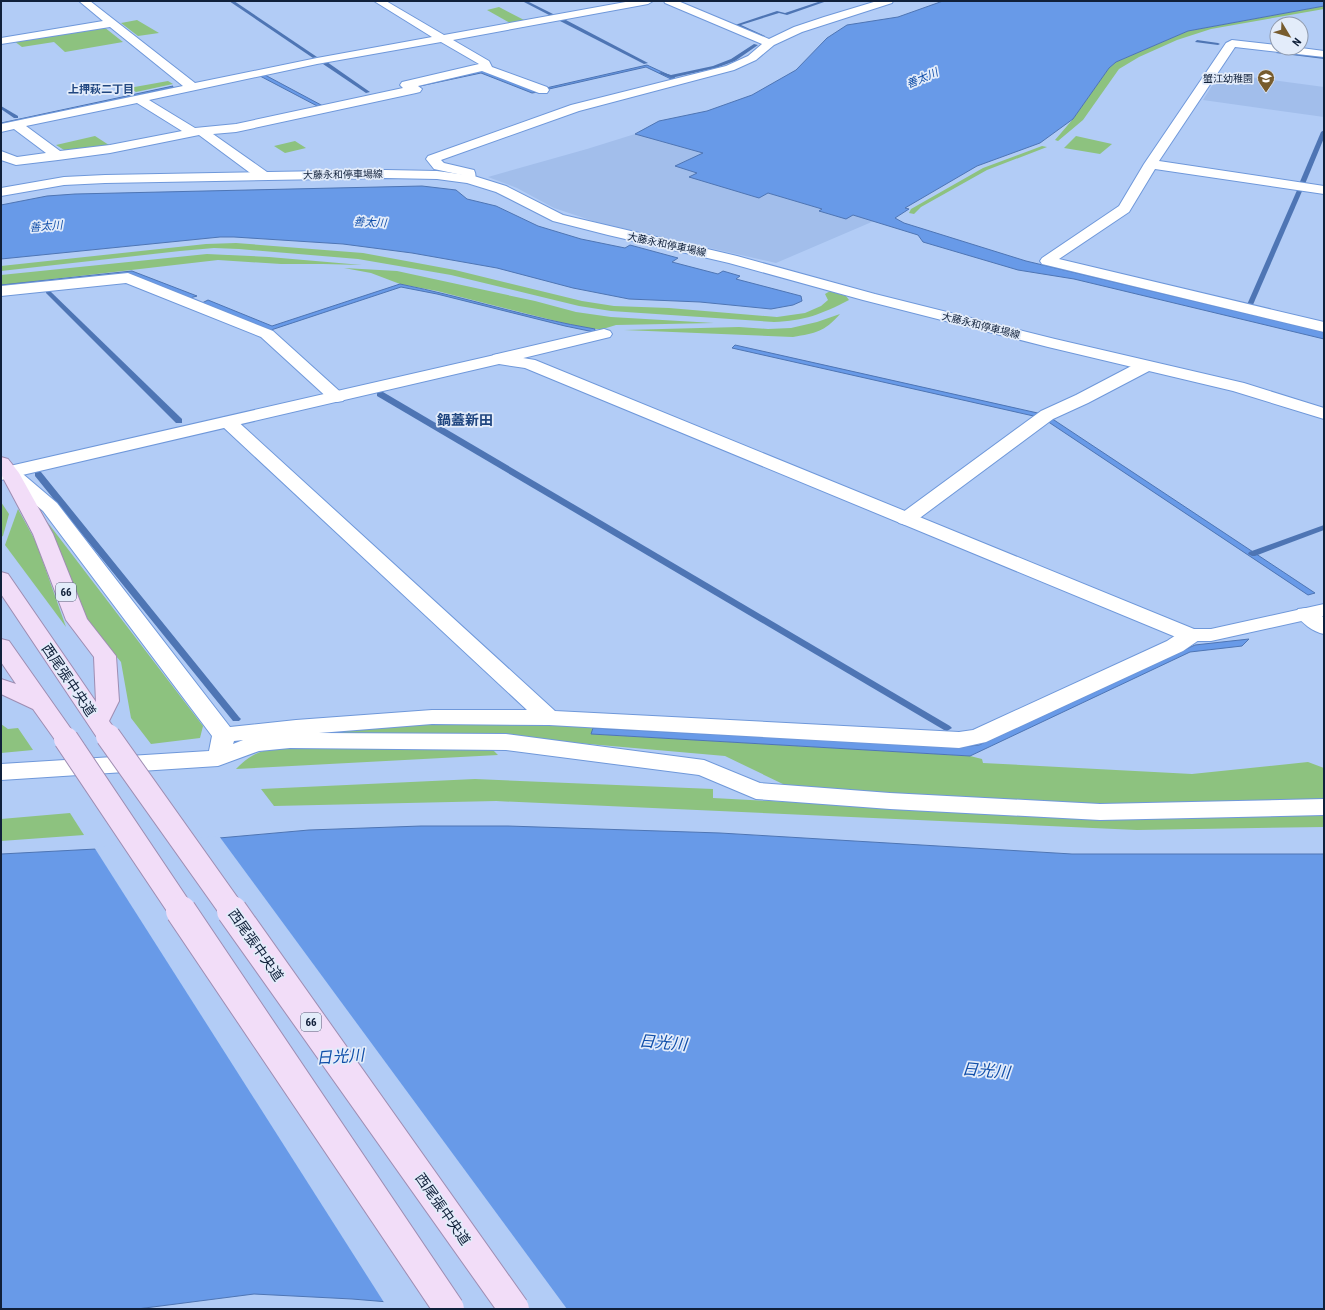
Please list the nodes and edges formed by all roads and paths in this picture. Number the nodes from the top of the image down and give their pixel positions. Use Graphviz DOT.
graph roads {
  1 [pos="84,1"];
  2 [pos="379,1"];
  3 [pos="648,1"];
  4 [pos="669,1"];
  5 [pos="888,1"];
  6 [pos="113,23"];
  7 [pos="442,38"];
  8 [pos="1,41"];
  9 [pos="770,43"];
  10 [pos="1324,54"];
  11 [pos="483,67"];
  12 [pos="192,87"];
  13 [pos="544,90"];
  14 [pos="139,99"];
  15 [pos="16,125"];
  16 [pos="1,128"];
  17 [pos="197,131"];
  18 [pos="1,155"];
  19 [pos="58,156"];
  20 [pos="1151,164"];
  21 [pos="262,175"];
  22 [pos="470,179"];
  23 [pos="1324,190"];
  24 [pos="1,192"];
  25 [pos="1,291"];
  26 [pos="1324,327"];
  27 [pos="604,334"];
  28 [pos="499,359"];
  29 [pos="1145,366"];
  30 [pos="337,396"];
  31 [pos="1324,414"];
  32 [pos="228,422"];
  33 [pos="4,470"];
  34 [pos="906,519"];
  35 [pos="1,578"];
  36 [pos="1315,612"];
  37 [pos="1324,628"];
  38 [pos="1191,635"];
  39 [pos="1,646"];
  40 [pos="1,686"];
  41 [pos="42,704"];
  42 [pos="549,718"];
  43 [pos="102,729"];
  44 [pos="224,735"];
  45 [pos="218,758"];
  46 [pos="1,772"];
  47 [pos="1324,807"];
  48 [pos="449,1309"];
  49 [pos="514,1309"];
  1 -- 6 [label="street"];
  2 -- 7 [label="street"];
  3 -- 7 [label="street"];
  4 -- 9 [label="street"];
  5 -- 9 [label="street"];
  6 -- 8 [label="street"];
  6 -- 12 [label="street"];
  7 -- 11 [label="street"];
  7 -- 12 [label="street"];
  9 -- 22 [label="street"];
  10 -- 20 [label="street"];
  11 -- 13 [label="street"];
  11 -- 17 [label="street"];
  12 -- 14 [label="street"];
  14 -- 15 [label="street"];
  14 -- 17 [label="street"];
  15 -- 16 [label="street"];
  15 -- 19 [label="street"];
  17 -- 19 [label="street"];
  17 -- 21 [label="street"];
  18 -- 19 [label="street"];
  20 -- 23 [label="street"];
  20 -- 26 [label="street"];
  21 -- 22 [label="street, 大藤永和停車場線"];
  21 -- 24 [label="street, 大藤永和停車場線"];
  22 -- 29 [label="street, 大藤永和停車場線"];
  25 -- 30 [label="street"];
  27 -- 28 [label="street"];
  28 -- 30 [label="street"];
  28 -- 34 [label="street"];
  29 -- 31 [label="street, 大藤永和停車場線"];
  29 -- 34 [label="street"];
  30 -- 32 [label="street"];
  32 -- 33 [label="street"];
  32 -- 42 [label="street"];
  33 -- 43 [label="main road, 66"];
  33 -- 44 [label="street"];
  34 -- 38 [label="street"];
  35 -- 43 [label="main road, 西尾張中央道 / 66"];
  36 -- 37 [label="street"];
  36 -- 38 [label="street"];
  38 -- 42 [label="street"];
  39 -- 41 [label="main road"];
  40 -- 41 [label="main road"];
  41 -- 48 [label="main road, bridge"];
  42 -- 44 [label="street"];
  43 -- 49 [label="main road, 西尾張中央道 / 66, bridge"];
  44 -- 45 [label="street"];
  45 -- 46 [label="street"];
  45 -- 47 [label="street"];
}
